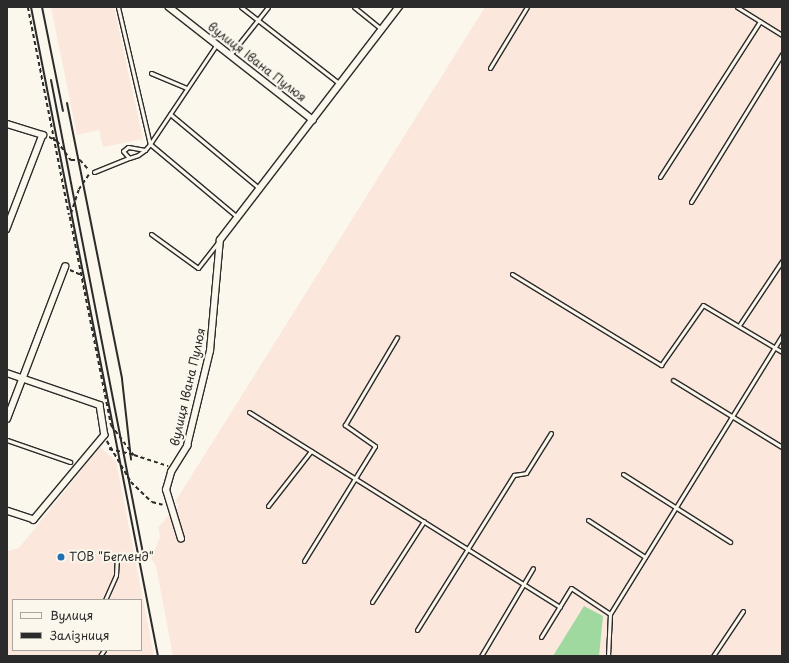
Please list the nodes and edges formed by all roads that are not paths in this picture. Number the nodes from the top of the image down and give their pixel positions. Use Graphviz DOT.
graph roads {
  1 [pos="118,7"];
  2 [pos="169,7"];
  3 [pos="241,7"];
  4 [pos="268,7"];
  5 [pos="354,7"];
  6 [pos="399,7"];
  7 [pos="527,7"];
  8 [pos="737,7"];
  9 [pos="257,20"];
  10 [pos="760,21"];
  11 [pos="382,30"];
  12 [pos="782,35"];
  13 [pos="217,44"];
  14 [pos="782,54"];
  15 [pos="230,55"];
  16 [pos="490,68"];
  17 [pos="151,73"];
  18 [pos="340,84"];
  19 [pos="187,88"];
  20 [pos="170,114"];
  21 [pos="313,120"];
  22 [pos="7,124"];
  23 [pos="150,144"];
  24 [pos="145,150"];
  25 [pos="128,158"];
  26 [pos="94,172"];
  27 [pos="660,177"];
  28 [pos="260,189"];
  29 [pos="691,202"];
  30 [pos="236,216"];
  31 [pos="7,229"];
  32 [pos="151,234"];
  33 [pos="220,240"];
  34 [pos="782,261"];
  35 [pos="781,265"];
  36 [pos="65,267"];
  37 [pos="512,274"];
  38 [pos="740,324"];
  39 [pos="782,335"];
  40 [pos="397,337"];
  41 [pos="774,347"];
  42 [pos="782,352"];
  43 [pos="7,373"];
  44 [pos="21,378"];
  45 [pos="674,380"];
  46 [pos="250,412"];
  47 [pos="733,417"];
  48 [pos="7,419"];
  49 [pos="550,433"];
  50 [pos="7,440"];
  51 [pos="782,447"];
  52 [pos="311,451"];
  53 [pos="70,462"];
  54 [pos="623,474"];
  55 [pos="356,479"];
  56 [pos="268,506"];
  57 [pos="676,508"];
  58 [pos="7,511"];
  59 [pos="588,520"];
  60 [pos="424,521"];
  61 [pos="181,539"];
  62 [pos="730,542"];
  63 [pos="467,550"];
  64 [pos="645,557"];
  65 [pos="117,558"];
  66 [pos="304,561"];
  67 [pos="533,568"];
  68 [pos="524,585"];
  69 [pos="105,599"];
  70 [pos="372,602"];
  71 [pos="560,607"];
  72 [pos="743,611"];
  73 [pos="610,614"];
  74 [pos="416,630"];
  75 [pos="541,637"];
  76 [pos="480,656"];
  77 [pos="608,656"];
  78 [pos="713,656"];
  1 -- 23 [label="lane"];
  2 -- 13 [label="street, вулиця Івана Пулюя"];
  3 -- 9 [label="lane"];
  4 -- 9 [label="lane"];
  5 -- 11 [label="lane"];
  6 -- 11 [label="street, вулиця Івана Пулюя"];
  7 -- 16 [label="lane"];
  8 -- 10 [label="lane"];
  9 -- 15 [label="lane"];
  9 -- 18 [label="lane"];
  10 -- 12 [label="lane"];
  10 -- 27 [label="lane"];
  11 -- 18 [label="street, вулиця Івана Пулюя"];
  13 -- 15 [label="street, вулиця Івана Пулюя"];
  13 -- 19 [label="lane"];
  14 -- 29 [label="lane"];
  15 -- 21 [label="street, вулиця Івана Пулюя"];
  17 -- 19 [label="lane"];
  18 -- 21 [label="street, вулиця Івана Пулюя"];
  19 -- 20 [label="lane"];
  20 -- 23 [label="lane"];
  20 -- 28 [label="lane"];
  21 -- 28 [label="street, вулиця Івана Пулюя"];
  22 -- 31 [label="street"];
  23 -- 24 [label="lane"];
  23 -- 30 [label="lane"];
  24 -- 25 [label="lane"];
  24 -- 25 [label="lane"];
  25 -- 26 [label="lane"];
  28 -- 30 [label="street, вулиця Івана Пулюя"];
  30 -- 33 [label="street, вулиця Івана Пулюя"];
  32 -- 33 [label="lane"];
  33 -- 61 [label="street, вулиця Івана Пулюя"];
  34 -- 35 [label="lane"];
  35 -- 38 [label="lane"];
  36 -- 44 [label="street"];
  37 -- 38 [label="lane"];
  38 -- 41 [label="lane"];
  39 -- 41 [label="lane"];
  40 -- 55 [label="lane"];
  41 -- 42 [label="lane"];
  41 -- 47 [label="lane"];
  43 -- 44 [label="street"];
  44 -- 48 [label="street"];
  44 -- 58 [label="street"];
  45 -- 47 [label="lane"];
  46 -- 52 [label="lane"];
  47 -- 51 [label="lane"];
  47 -- 57 [label="lane"];
  49 -- 63 [label="lane"];
  50 -- 53 [label="lane"];
  52 -- 55 [label="lane"];
  52 -- 56 [label="lane"];
  54 -- 57 [label="lane"];
  55 -- 60 [label="lane"];
  55 -- 66 [label="lane"];
  57 -- 62 [label="lane"];
  57 -- 64 [label="lane"];
  59 -- 64 [label="lane"];
  60 -- 63 [label="lane"];
  60 -- 70 [label="lane"];
  63 -- 68 [label="lane"];
  63 -- 74 [label="lane"];
  64 -- 73 [label="lane"];
  65 -- 69 [label="lane"];
  67 -- 68 [label="lane"];
  68 -- 71 [label="lane"];
  68 -- 76 [label="lane"];
  71 -- 73 [label="lane"];
  71 -- 75 [label="lane"];
  72 -- 78 [label="lane"];
  73 -- 77 [label="lane"];
}
